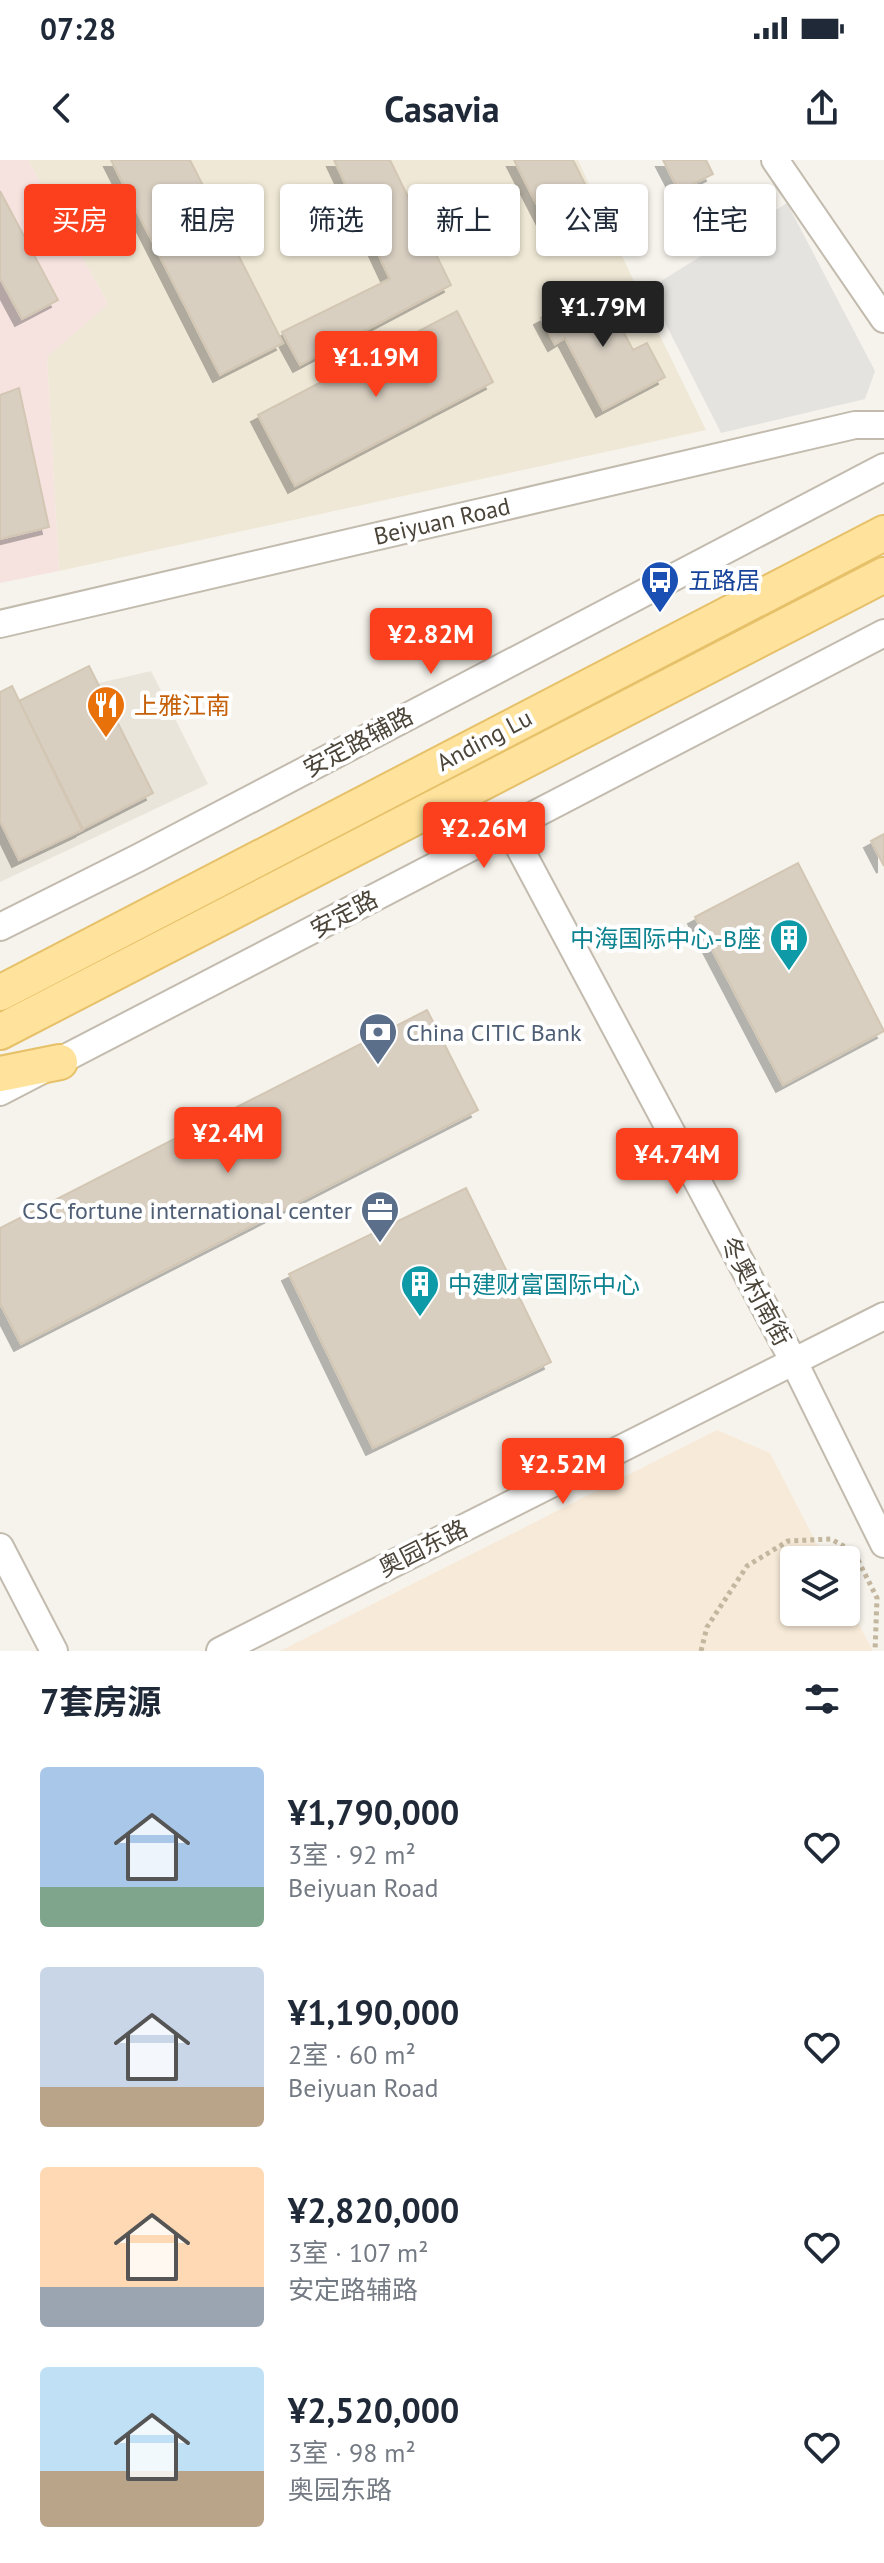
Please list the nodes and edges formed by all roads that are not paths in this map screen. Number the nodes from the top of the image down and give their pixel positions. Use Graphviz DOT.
graph roads {
  1 [pos="775,160"];
  2 [pos="884,319"];
  3 [pos="884,425"];
  4 [pos="884,467"];
  5 [pos="884,533"];
  6 [pos="884,575"];
  7 [pos="0,624"];
  8 [pos="884,633"];
  9 [pos="509,828"];
  10 [pos="0,927"];
  11 [pos="0,993"];
  12 [pos="0,1032"];
  13 [pos="60,1062"];
  14 [pos="0,1074"];
  15 [pos="0,1092"];
  16 [pos="884,1316"];
  17 [pos="794,1362"];
  18 [pos="884,1544"];
  19 [pos="0,1547"];
  20 [pos="54,1651"];
  21 [pos="220,1651"];
  1 -- 2 [label="street"];
  3 -- 7 [label="street, Beiyuan Road"];
  4 -- 10 [label="street, 安定路辅路"];
  5 -- 11 [label="main road, Anding Lu"];
  6 -- 12 [label="main road, Anding Lu"];
  8 -- 9 [label="street, 安定路"];
  9 -- 13 [label="street, 安定路"];
  9 -- 17 [label="street, 冬奥村南街"];
  13 -- 14 [label="main road"];
  13 -- 15 [label="street"];
  16 -- 17 [label="street, 奥园东路"];
  17 -- 18 [label="street, 冬奥村南街"];
  17 -- 21 [label="street, 奥园东路"];
  19 -- 20 [label="street"];
}
